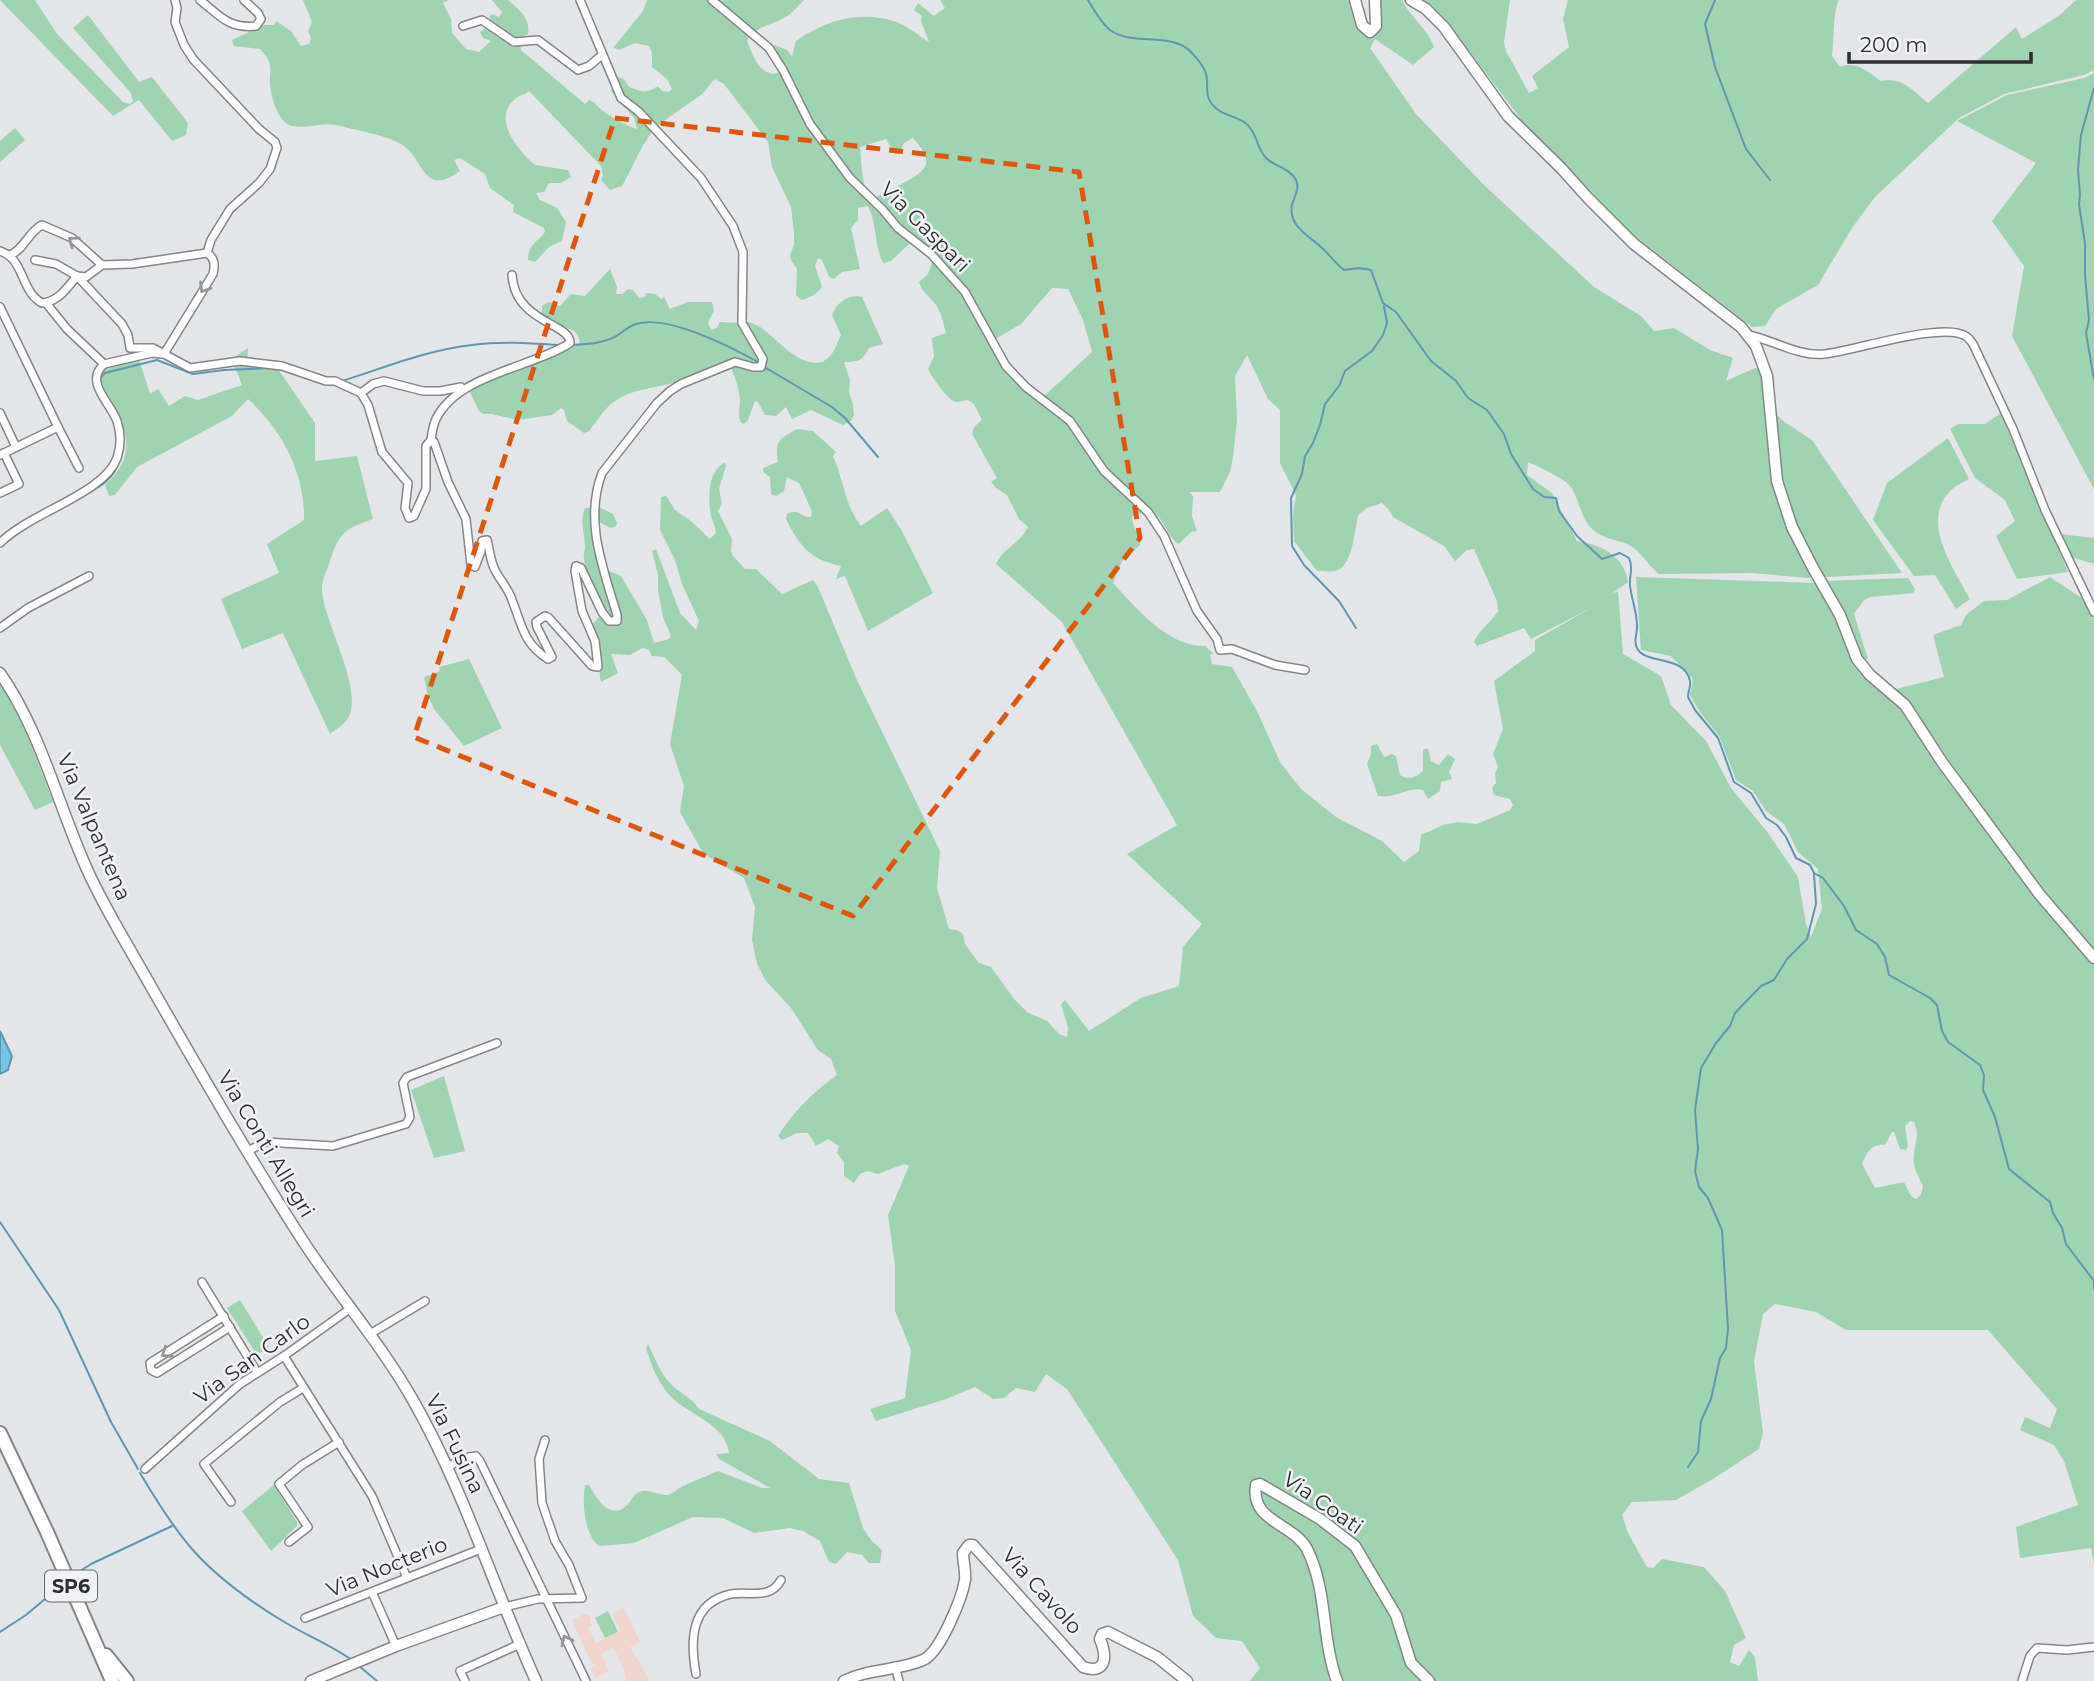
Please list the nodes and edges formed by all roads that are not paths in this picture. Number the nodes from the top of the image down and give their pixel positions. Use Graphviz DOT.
graph roads {
  1 [pos="175,0"];
  2 [pos="200,0"];
  3 [pos="244,0"];
  4 [pos="580,0"];
  5 [pos="712,0"];
  6 [pos="1355,0"];
  7 [pos="1375,0"];
  8 [pos="1411,0"];
  9 [pos="463,26"];
  10 [pos="602,55"];
  11 [pos="0,251"];
  12 [pos="207,253"];
  13 [pos="10,255"];
  14 [pos="35,260"];
  15 [pos="103,265"];
  16 [pos="512,275"];
  17 [pos="77,276"];
  18 [pos="46,303"];
  19 [pos="0,307"];
  20 [pos="1748,335"];
  21 [pos="164,354"];
  22 [pos="104,363"];
  23 [pos="462,391"];
  24 [pos="361,393"];
  25 [pos="0,413"];
  26 [pos="58,427"];
  27 [pos="431,440"];
  28 [pos="16,447"];
  29 [pos="2,454"];
  30 [pos="79,468"];
  31 [pos="0,492"];
  32 [pos="0,543"];
  33 [pos="89,576"];
  34 [pos="2094,612"];
  35 [pos="0,628"];
  36 [pos="1305,670"];
  37 [pos="0,673"];
  38 [pos="2094,958"];
  39 [pos="156,994"];
  40 [pos="497,1043"];
  41 [pos="246,1152"];
  42 [pos="202,1282"];
  43 [pos="425,1301"];
  44 [pos="351,1308"];
  45 [pos="224,1316"];
  46 [pos="230,1327"];
  47 [pos="370,1334"];
  48 [pos="284,1356"];
  49 [pos="257,1372"];
  50 [pos="303,1388"];
  51 [pos="0,1433"];
  52 [pos="544,1440"];
  53 [pos="339,1442"];
  54 [pos="446,1467"];
  55 [pos="145,1469"];
  56 [pos="231,1502"];
  57 [pos="289,1542"];
  58 [pos="481,1549"];
  59 [pos="407,1578"];
  60 [pos="781,1580"];
  61 [pos="372,1592"];
  62 [pos="546,1598"];
  63 [pos="504,1607"];
  64 [pos="305,1618"];
  65 [pos="95,1641"];
  66 [pos="520,1644"];
  67 [pos="396,1646"];
  68 [pos="2094,1647"];
  69 [pos="895,1666"];
  70 [pos="696,1674"];
  71 [pos="112,1681"];
  72 [pos="127,1681"];
  73 [pos="311,1681"];
  74 [pos="465,1681"];
  75 [pos="536,1681"];
  76 [pos="586,1681"];
  77 [pos="844,1681"];
  78 [pos="899,1681"];
  79 [pos="1187,1681"];
  80 [pos="1337,1681"];
  81 [pos="1429,1681"];
  82 [pos="2022,1681"];
  1 -- 12 [label="street"];
  2 -- 3 [label="street"];
  4 -- 10 [label="street"];
  5 -- 36 [label="street, Via Gaspari"];
  6 -- 7 [label="street"];
  8 -- 20 [label="street"];
  9 -- 10 [label="street"];
  10 -- 27 [label="street"];
  11 -- 13 [label="street"];
  12 -- 15 [label="street"];
  12 -- 21 [label="street, one-way"];
  15 -- 13 [label="street, one-way"];
  13 -- 18 [label="street"];
  14 -- 17 [label="street"];
  15 -- 17 [label="street"];
  16 -- 23 [label="street"];
  17 -- 18 [label="street"];
  17 -- 21 [label="street"];
  18 -- 22 [label="street"];
  19 -- 26 [label="street"];
  20 -- 34 [label="street"];
  20 -- 38 [label="street"];
  21 -- 22 [label="street"];
  21 -- 24 [label="street"];
  22 -- 32 [label="street"];
  23 -- 24 [label="street"];
  23 -- 27 [label="street"];
  24 -- 27 [label="street"];
  25 -- 28 [label="street"];
  26 -- 28 [label="street"];
  26 -- 30 [label="street"];
  28 -- 29 [label="street"];
  29 -- 31 [label="street"];
  33 -- 35 [label="street"];
  37 -- 39 [label="street, Via Valpantena"];
  39 -- 41 [label="street, Via Conti Allegri"];
  40 -- 41 [label="street"];
  41 -- 44 [label="street, Via Conti Allegri"];
  42 -- 45 [label="street"];
  43 -- 47 [label="street"];
  44 -- 47 [label="street, Via Fusina"];
  44 -- 48 [label="street, Via San Carlo"];
  45 -- 46 [label="street"];
  45 -- 46 [label="street, one-way"];
  46 -- 49 [label="street"];
  47 -- 54 [label="street, Via Fusina"];
  48 -- 49 [label="street, Via San Carlo"];
  48 -- 50 [label="street"];
  49 -- 55 [label="street, Via San Carlo"];
  50 -- 53 [label="street"];
  50 -- 56 [label="street"];
  51 -- 65 [label="highway, SP6"];
  52 -- 62 [label="street"];
  53 -- 57 [label="street"];
  53 -- 59 [label="street"];
  54 -- 58 [label="street, Via Fusina"];
  54 -- 62 [label="street"];
  58 -- 59 [label="street, Via Nocterio"];
  58 -- 63 [label="street, Via Fusina"];
  59 -- 61 [label="street, Via Nocterio"];
  60 -- 70 [label="street"];
  61 -- 64 [label="street, Via Nocterio"];
  61 -- 67 [label="street"];
  62 -- 63 [label="street"];
  76 -- 62 [label="street, one-way"];
  63 -- 66 [label="street, Via Fusina"];
  63 -- 67 [label="street"];
  65 -- 71 [label="highway, SP6"];
  65 -- 72 [label="highway"];
  66 -- 74 [label="street"];
  66 -- 75 [label="street, Via Fusina"];
  67 -- 73 [label="street"];
  68 -- 82 [label="street"];
  69 -- 77 [label="street"];
  69 -- 78 [label="street"];
  69 -- 79 [label="street, Via Cavolo"];
  80 -- 81 [label="street, Via Coati"];
}
